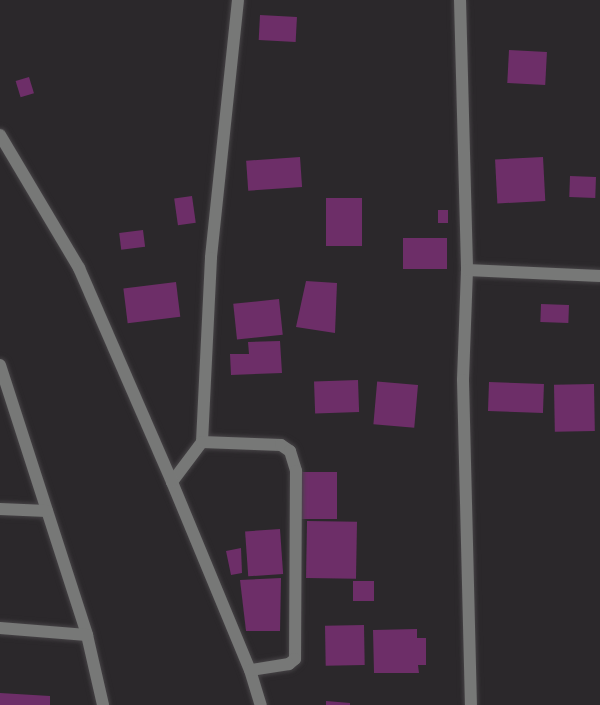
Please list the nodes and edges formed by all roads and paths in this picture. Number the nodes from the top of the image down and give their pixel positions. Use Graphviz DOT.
graph roads {
  1 [pos="238,0"];
  2 [pos="460,0"];
  3 [pos="0,135"];
  4 [pos="467,270"];
  5 [pos="600,276"];
  6 [pos="0,365"];
  7 [pos="202,442"];
  8 [pos="172,482"];
  9 [pos="0,509"];
  10 [pos="47,511"];
  11 [pos="0,628"];
  12 [pos="87,635"];
  13 [pos="250,670"];
  14 [pos="103,705"];
  15 [pos="261,705"];
  16 [pos="471,705"];
  1 -- 7 [label="street"];
  2 -- 4 [label="street"];
  3 -- 8 [label="street"];
  4 -- 5 [label="street"];
  4 -- 16 [label="street"];
  6 -- 10 [label="street"];
  7 -- 8 [label="street"];
  7 -- 13 [label="street"];
  8 -- 13 [label="street"];
  9 -- 10 [label="street"];
  10 -- 12 [label="street"];
  11 -- 12 [label="street"];
  12 -- 14 [label="street"];
  13 -- 15 [label="street"];
}
